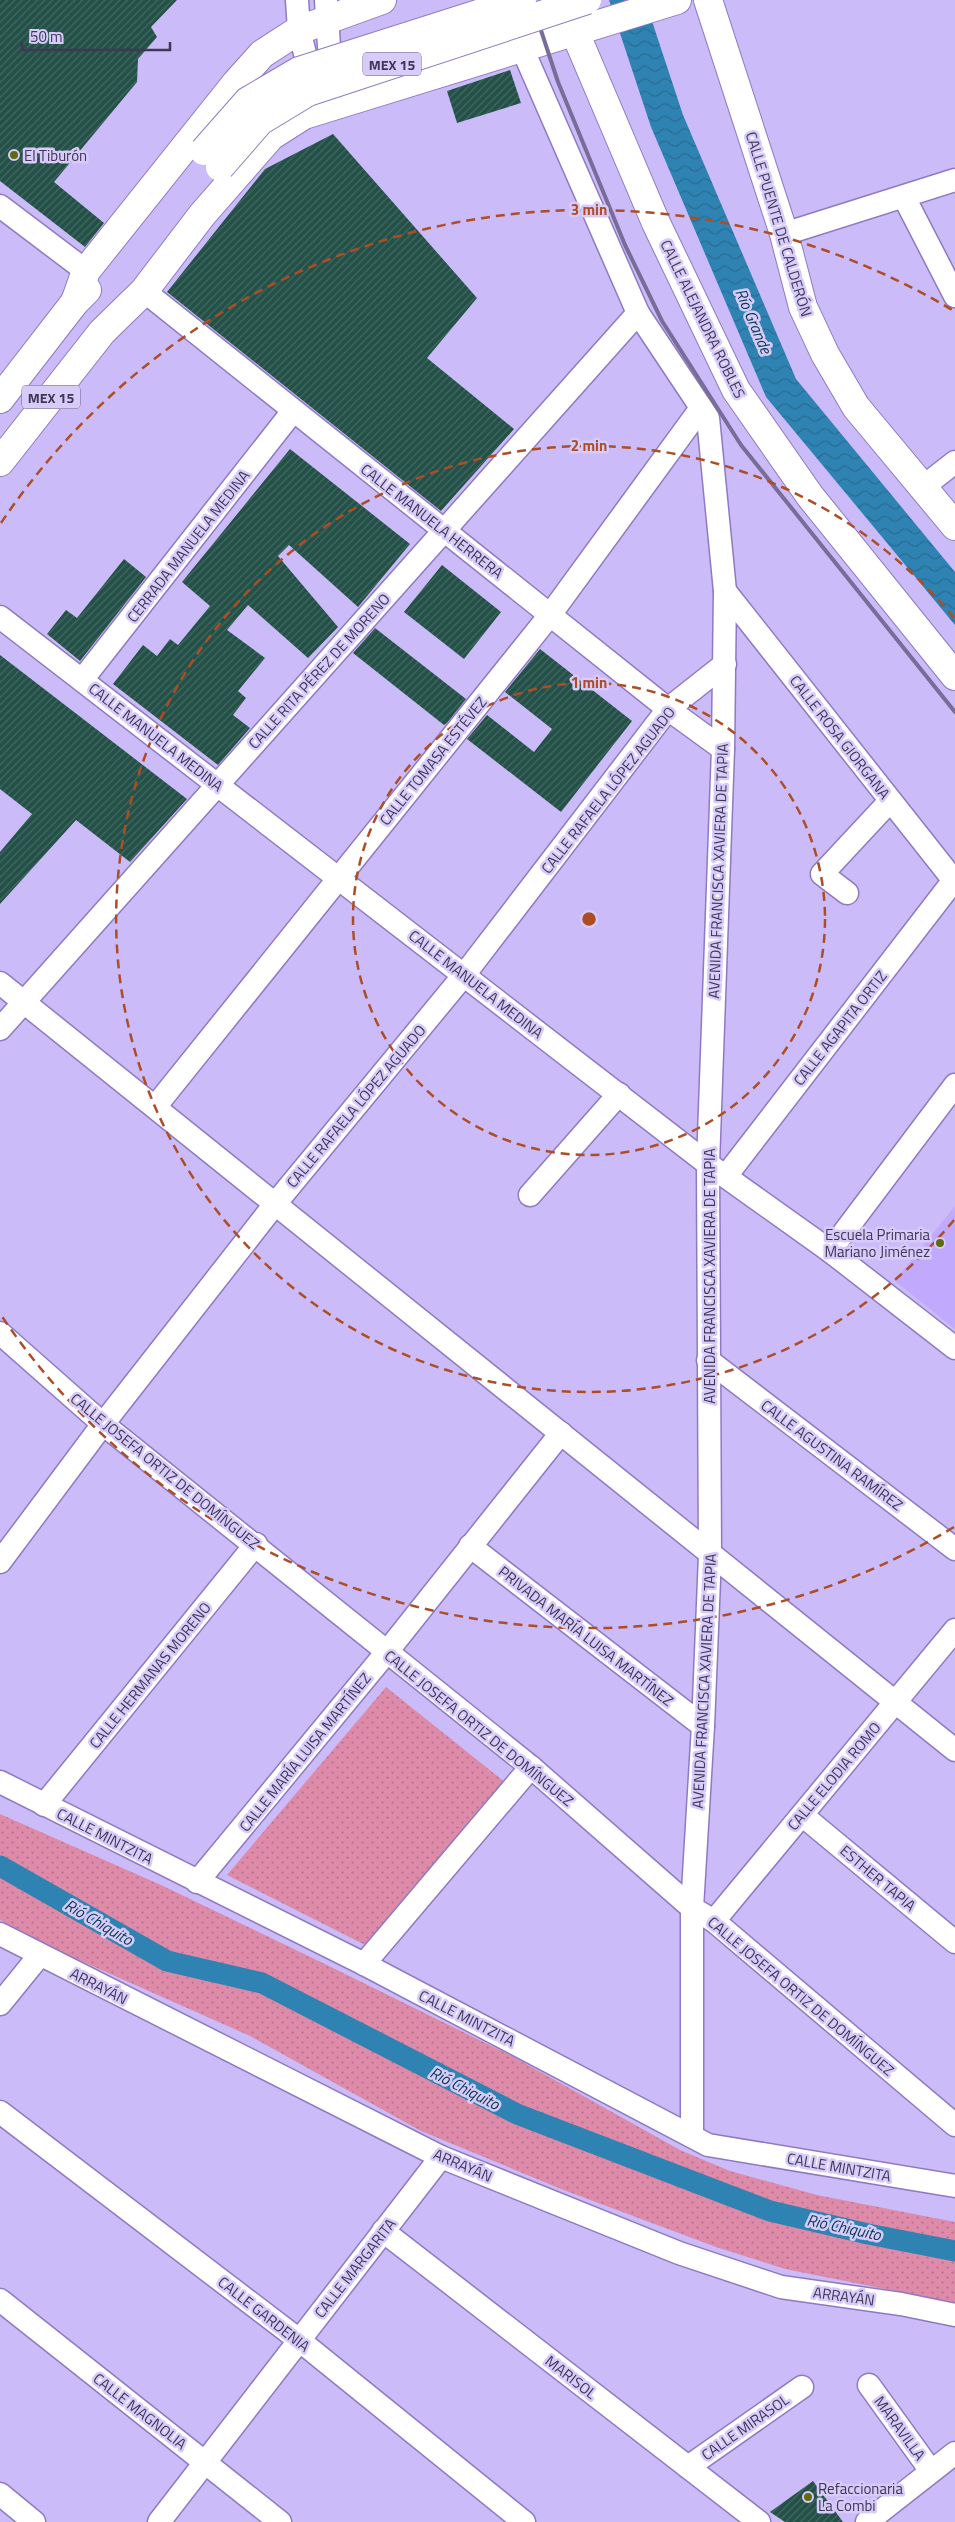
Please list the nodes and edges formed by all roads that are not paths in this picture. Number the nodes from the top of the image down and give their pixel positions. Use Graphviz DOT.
graph roads {
  1 [pos="297,0"];
  2 [pos="382,0"];
  3 [pos="522,0"];
  4 [pos="562,0"];
  5 [pos="708,0"];
  6 [pos="670,2"];
  7 [pos="326,10"];
  8 [pos="587,18"];
  9 [pos="298,30"];
  10 [pos="522,48"];
  11 [pos="331,106"];
  12 [pos="212,159"];
  13 [pos="955,180"];
  14 [pos="904,197"];
  15 [pos="0,206"];
  16 [pos="784,234"];
  17 [pos="86,271"];
  18 [pos="144,291"];
  19 [pos="955,296"];
  20 [pos="75,302"];
  21 [pos="638,313"];
  22 [pos="102,332"];
  23 [pos="0,399"];
  24 [pos="294,411"];
  25 [pos="704,413"];
  26 [pos="0,462"];
  27 [pos="955,462"];
  28 [pos="923,487"];
  29 [pos="955,526"];
  30 [pos="444,530"];
  31 [pos="725,592"];
  32 [pos="550,615"];
  33 [pos="0,617"];
  34 [pos="725,664"];
  35 [pos="955,676"];
  36 [pos="82,680"];
  37 [pos="668,709"];
  38 [pos="723,748"];
  39 [pos="218,785"];
  40 [pos="890,800"];
  41 [pos="339,878"];
  42 [pos="954,881"];
  43 [pos="847,892"];
  44 [pos="464,976"];
  45 [pos="0,983"];
  46 [pos="24,1002"];
  47 [pos="0,1029"];
  48 [pos="955,1085"];
  49 [pos="619,1094"];
  50 [pos="155,1107"];
  51 [pos="717,1170"];
  52 [pos="530,1195"];
  53 [pos="275,1204"];
  54 [pos="830,1251"];
  55 [pos="0,1333"];
  56 [pos="955,1348"];
  57 [pos="708,1360"];
  58 [pos="104,1424"];
  59 [pos="561,1433"];
  60 [pos="256,1544"];
  61 [pos="470,1546"];
  62 [pos="955,1550"];
  63 [pos="710,1555"];
  64 [pos="0,1562"];
  65 [pos="955,1630"];
  66 [pos="386,1653"];
  67 [pos="896,1702"];
  68 [pos="703,1726"];
  69 [pos="955,1750"];
  70 [pos="531,1767"];
  71 [pos="0,1782"];
  72 [pos="44,1805"];
  73 [pos="802,1815"];
  74 [pos="197,1882"];
  75 [pos="692,1908"];
  76 [pos="714,1921"];
  77 [pos="0,1934"];
  78 [pos="955,1942"];
  79 [pos="38,1956"];
  80 [pos="364,1964"];
  81 [pos="0,2004"];
  82 [pos="0,2112"];
  83 [pos="955,2125"];
  84 [pos="692,2134"];
  85 [pos="440,2157"];
  86 [pos="955,2186"];
  87 [pos="383,2231"];
  88 [pos="0,2300"];
  89 [pos="955,2315"];
  90 [pos="300,2340"];
  91 [pos="869,2385"];
  92 [pos="802,2387"];
  93 [pos="955,2453"];
  94 [pos="205,2462"];
  95 [pos="688,2467"];
  96 [pos="931,2472"];
  97 [pos="0,2494"];
  98 [pos="34,2522"];
  99 [pos="159,2522"];
  100 [pos="280,2522"];
  101 [pos="524,2522"];
  102 [pos="758,2522"];
  103 [pos="868,2522"];
  1 -- 9 [label="street"];
  2 -- 7 [label="main road"];
  3 -- 12 [label="main road, MEX 15, bridge"];
  4 -- 8 [label="main road, CALLE ALEJANDRA ROBLES"];
  5 -- 16 [label="main road, CALLE PUENTE DE CALDERÓN"];
  6 -- 8 [label="main road"];
  7 -- 9 [label="main road"];
  7 -- 11 [label="street"];
  8 -- 10 [label="main road"];
  8 -- 12 [label="main road, MEX 15, bridge"];
  8 -- 35 [label="main road, CALLE ALEJANDRA ROBLES"];
  9 -- 11 [label="street"];
  9 -- 17 [label="main road"];
  10 -- 11 [label="main road"];
  10 -- 21 [label="street"];
  11 -- 18 [label="main road"];
  12 -- 20 [label="main road, MEX 15"];
  12 -- 22 [label="main road, MEX 15"];
  13 -- 14 [label="street"];
  14 -- 16 [label="street"];
  14 -- 19 [label="street"];
  15 -- 17 [label="street"];
  16 -- 28 [label="main road, CALLE PUENTE DE CALDERÓN"];
  17 -- 20 [label="main road"];
  18 -- 22 [label="main road"];
  18 -- 24 [label="street, CALLE MANUELA HERRERA"];
  20 -- 23 [label="main road, MEX 15"];
  21 -- 25 [label="street"];
  21 -- 30 [label="street, CALLE RITA PÉREZ DE MORENO"];
  22 -- 26 [label="main road, MEX 15"];
  24 -- 30 [label="street, CALLE MANUELA HERRERA"];
  24 -- 36 [label="street, CERRADA MANUELA MEDINA"];
  25 -- 31 [label="street, AVENIDA FRANCISCA XAVIERA DE TAPIA"];
  25 -- 32 [label="street, CALLE TOMASA ESTÉVEZ"];
  27 -- 28 [label="street"];
  28 -- 29 [label="main road, CALLE PUENTE DE CALDERÓN"];
  30 -- 32 [label="street, CALLE MANUELA HERRERA"];
  30 -- 39 [label="street, CALLE RITA PÉREZ DE MORENO"];
  31 -- 34 [label="street, AVENIDA FRANCISCA XAVIERA DE TAPIA"];
  31 -- 40 [label="street, CALLE ROSA GIORGANA"];
  32 -- 37 [label="street, CALLE MANUELA HERRERA"];
  32 -- 41 [label="street, CALLE TOMASA ESTÉVEZ"];
  33 -- 36 [label="street, CALLE MANUELA MEDINA"];
  34 -- 37 [label="street, CALLE RAFAELA LÓPEZ AGUADO"];
  34 -- 38 [label="street, AVENIDA FRANCISCA XAVIERA DE TAPIA"];
  36 -- 39 [label="street, CALLE MANUELA MEDINA"];
  37 -- 38 [label="street, CALLE MANUELA HERRERA"];
  37 -- 44 [label="street, CALLE RAFAELA LÓPEZ AGUADO"];
  38 -- 51 [label="street, AVENIDA FRANCISCA XAVIERA DE TAPIA"];
  39 -- 41 [label="street, CALLE MANUELA MEDINA"];
  39 -- 46 [label="street, CALLE RITA PÉREZ DE MORENO"];
  40 -- 42 [label="street, CALLE ROSA GIORGANA"];
  40 -- 43 [label="street"];
  41 -- 44 [label="street, CALLE MANUELA MEDINA"];
  41 -- 50 [label="street, CALLE TOMASA ESTÉVEZ"];
  42 -- 51 [label="street, CALLE AGAPITA ORTIZ"];
  44 -- 49 [label="street, CALLE MANUELA MEDINA"];
  44 -- 53 [label="street, CALLE RAFAELA LÓPEZ AGUADO"];
  45 -- 46 [label="street"];
  46 -- 47 [label="street, CALLE RITA PÉREZ DE MORENO"];
  46 -- 50 [label="street"];
  48 -- 54 [label="street"];
  49 -- 51 [label="street, CALLE MANUELA MEDINA"];
  49 -- 52 [label="street"];
  50 -- 53 [label="street"];
  51 -- 54 [label="street, CALLE MANUELA MEDINA"];
  51 -- 57 [label="street, AVENIDA FRANCISCA XAVIERA DE TAPIA"];
  53 -- 58 [label="street, CALLE RAFAELA LÓPEZ AGUADO"];
  53 -- 59 [label="street"];
  54 -- 56 [label="street, CALLE MANUELA MEDINA"];
  55 -- 58 [label="street, CALLE JOSEFA ORTIZ DE DOMÍNGUEZ"];
  57 -- 62 [label="street, CALLE AGUSTINA RAMÍREZ"];
  57 -- 63 [label="street, AVENIDA FRANCISCA XAVIERA DE TAPIA"];
  58 -- 60 [label="street, CALLE JOSEFA ORTIZ DE DOMÍNGUEZ"];
  58 -- 64 [label="street, CALLE RAFAELA LÓPEZ AGUADO"];
  59 -- 61 [label="street, CALLE MARÍA LUISA MARTÍNEZ"];
  59 -- 63 [label="street"];
  60 -- 66 [label="street, CALLE JOSEFA ORTIZ DE DOMÍNGUEZ"];
  60 -- 72 [label="street, CALLE HERMANAS MORENO"];
  61 -- 66 [label="street, CALLE MARÍA LUISA MARTÍNEZ"];
  61 -- 68 [label="street, PRIVADA MARÍA LUISA MARTÍNEZ"];
  63 -- 67 [label="street"];
  63 -- 68 [label="street, AVENIDA FRANCISCA XAVIERA DE TAPIA"];
  65 -- 67 [label="street, CALLE ELODIA ROMO"];
  66 -- 70 [label="street, CALLE JOSEFA ORTIZ DE DOMÍNGUEZ"];
  66 -- 74 [label="street, CALLE MARÍA LUISA MARTÍNEZ"];
  67 -- 69 [label="street"];
  67 -- 73 [label="street, CALLE ELODIA ROMO"];
  68 -- 75 [label="street, AVENIDA FRANCISCA XAVIERA DE TAPIA"];
  70 -- 75 [label="street, CALLE JOSEFA ORTIZ DE DOMÍNGUEZ"];
  70 -- 80 [label="street"];
  71 -- 72 [label="street, CALLE MINTZITA"];
  72 -- 74 [label="street, CALLE MINTZITA"];
  73 -- 76 [label="street, CALLE ELODIA ROMO"];
  73 -- 78 [label="street, ESTHER TAPIA"];
  74 -- 80 [label="street, CALLE MINTZITA"];
  75 -- 76 [label="street, CALLE JOSEFA ORTIZ DE DOMÍNGUEZ"];
  75 -- 84 [label="street, AVENIDA FRANCISCA XAVIERA DE TAPIA"];
  76 -- 83 [label="street, CALLE JOSEFA ORTIZ DE DOMÍNGUEZ"];
  77 -- 79 [label="street, ARRAYÁN"];
  79 -- 81 [label="street"];
  79 -- 85 [label="street, ARRAYÁN"];
  80 -- 84 [label="street, CALLE MINTZITA"];
  82 -- 90 [label="street, CALLE GARDENIA"];
  84 -- 86 [label="street, CALLE MINTZITA"];
  85 -- 87 [label="street, CALLE MARGARITA"];
  85 -- 89 [label="street, ARRAYÁN"];
  87 -- 90 [label="street, CALLE MARGARITA"];
  87 -- 95 [label="street, MARISOL"];
  88 -- 94 [label="street, CALLE MAGNOLIA"];
  90 -- 94 [label="street, CALLE MARGARITA"];
  90 -- 101 [label="street, CALLE GARDENIA"];
  91 -- 96 [label="street, MARAVILLA"];
  92 -- 95 [label="street, CALLE MIRASOL"];
  93 -- 96 [label="street"];
  94 -- 99 [label="street, CALLE MARGARITA"];
  94 -- 100 [label="street, CALLE MAGNOLIA"];
  95 -- 102 [label="street, MARISOL"];
  96 -- 103 [label="street"];
  97 -- 98 [label="street"];
}
